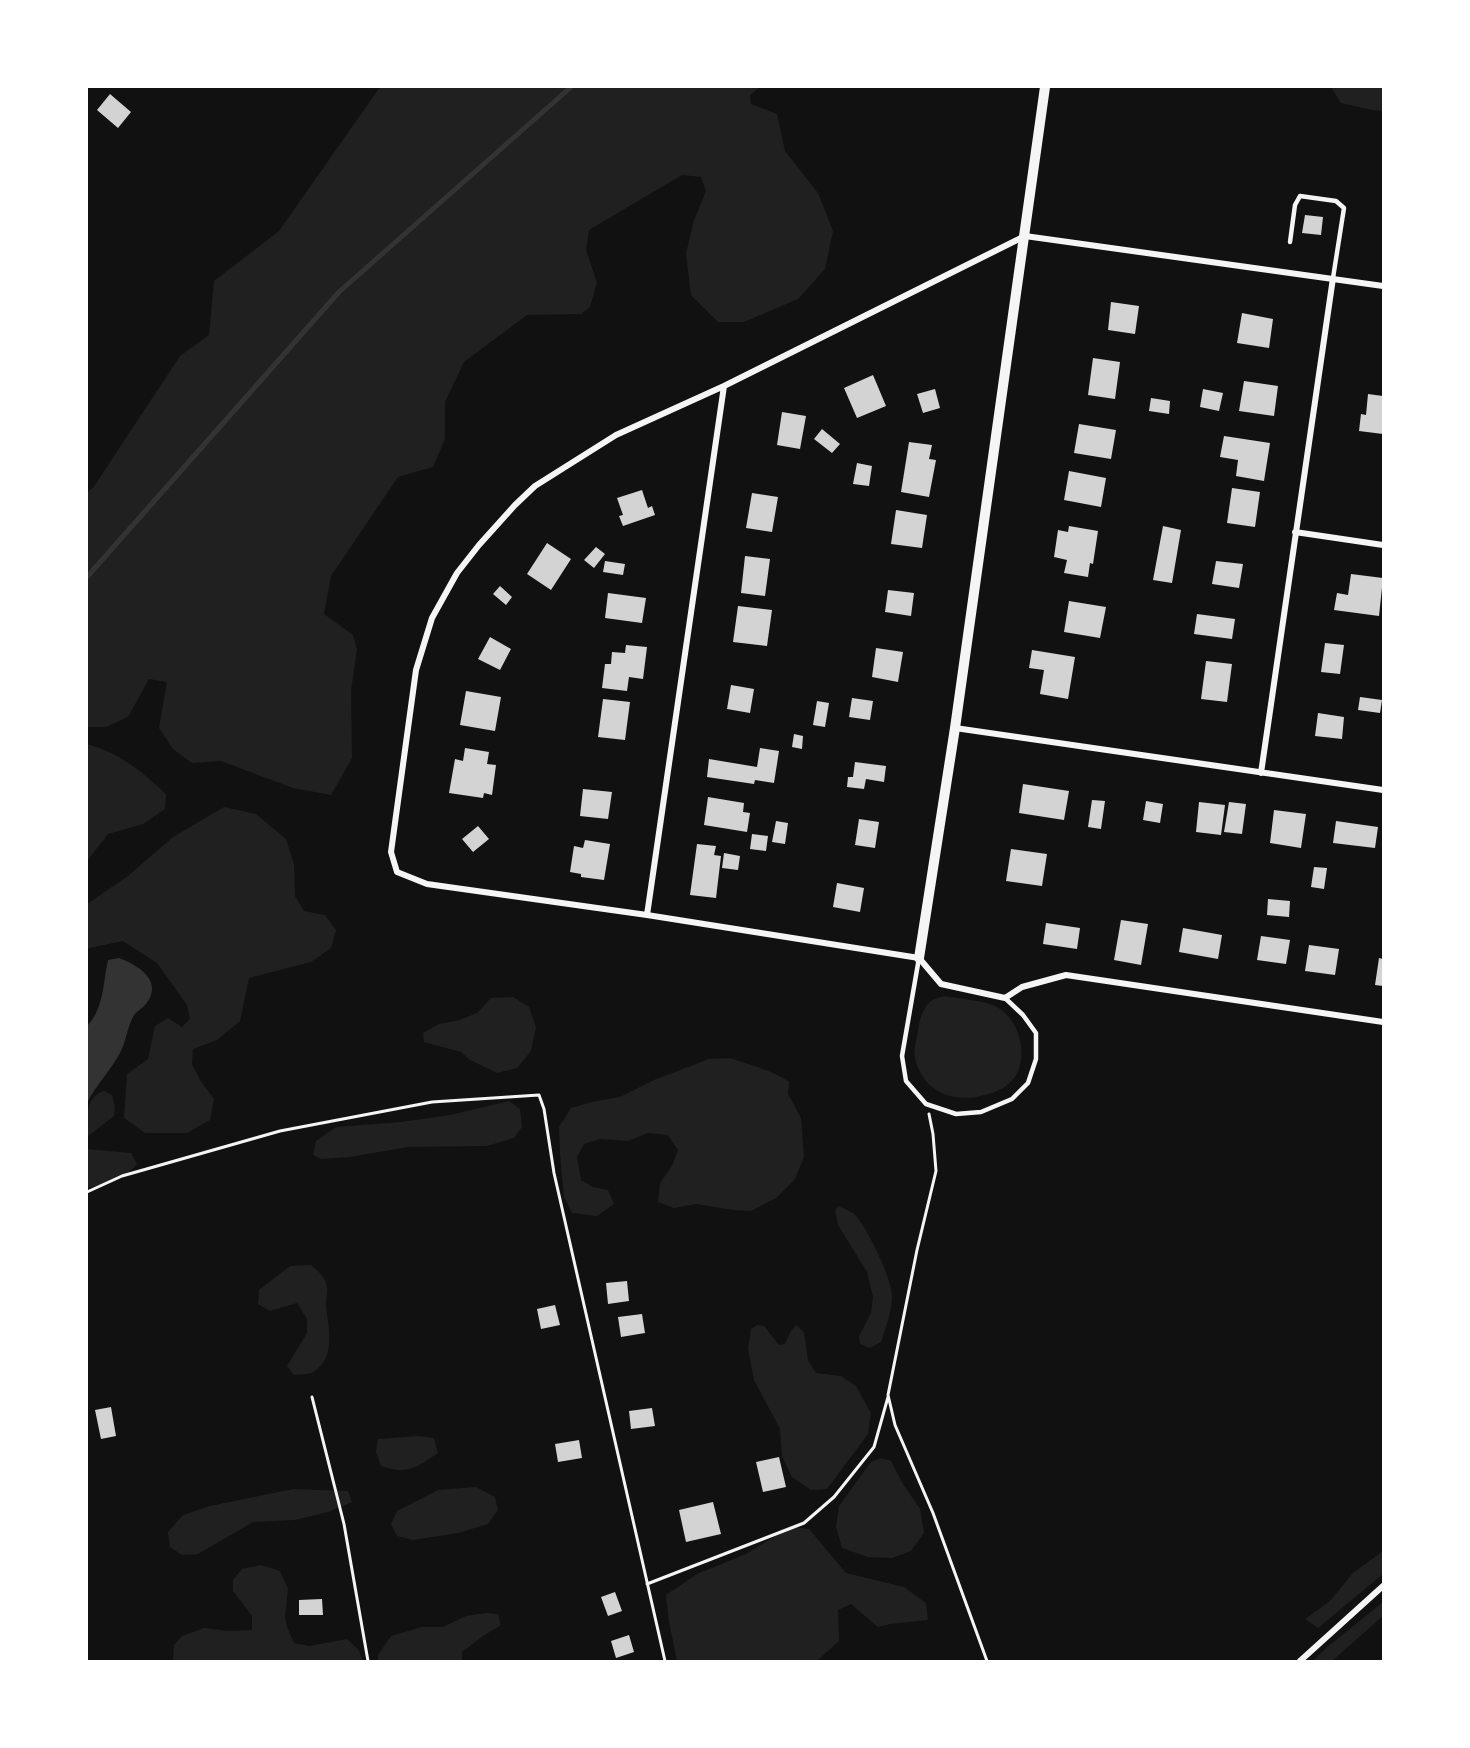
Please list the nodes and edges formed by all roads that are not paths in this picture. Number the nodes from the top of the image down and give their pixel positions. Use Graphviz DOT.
graph roads {
  1 [pos="1045,87"];
  2 [pos="1025,236"];
  3 [pos="1290,242"];
  4 [pos="1333,278"];
  5 [pos="1383,286"];
  6 [pos="724,386"];
  7 [pos="1295,532"];
  8 [pos="1383,545"];
  9 [pos="955,728"];
  10 [pos="1261,772"];
  11 [pos="1383,790"];
  12 [pos="647,915"];
  13 [pos="919,958"];
  14 [pos="1005,998"];
  15 [pos="1383,1022"];
  16 [pos="1383,1586"];
  17 [pos="1300,1661"];
  1 -- 2 [label="street"];
  2 -- 4 [label="street"];
  2 -- 6 [label="street"];
  2 -- 9 [label="street"];
  3 -- 4 [label="lane"];
  4 -- 5 [label="street"];
  4 -- 7 [label="street"];
  6 -- 12 [label="street"];
  6 -- 12 [label="street"];
  7 -- 8 [label="street"];
  7 -- 10 [label="street"];
  9 -- 10 [label="street"];
  9 -- 13 [label="street"];
  10 -- 11 [label="street"];
  12 -- 13 [label="street"];
  13 -- 14 [label="street"];
  13 -- 14 [label="lane"];
  14 -- 15 [label="street"];
  16 -- 17 [label="street"];
}
